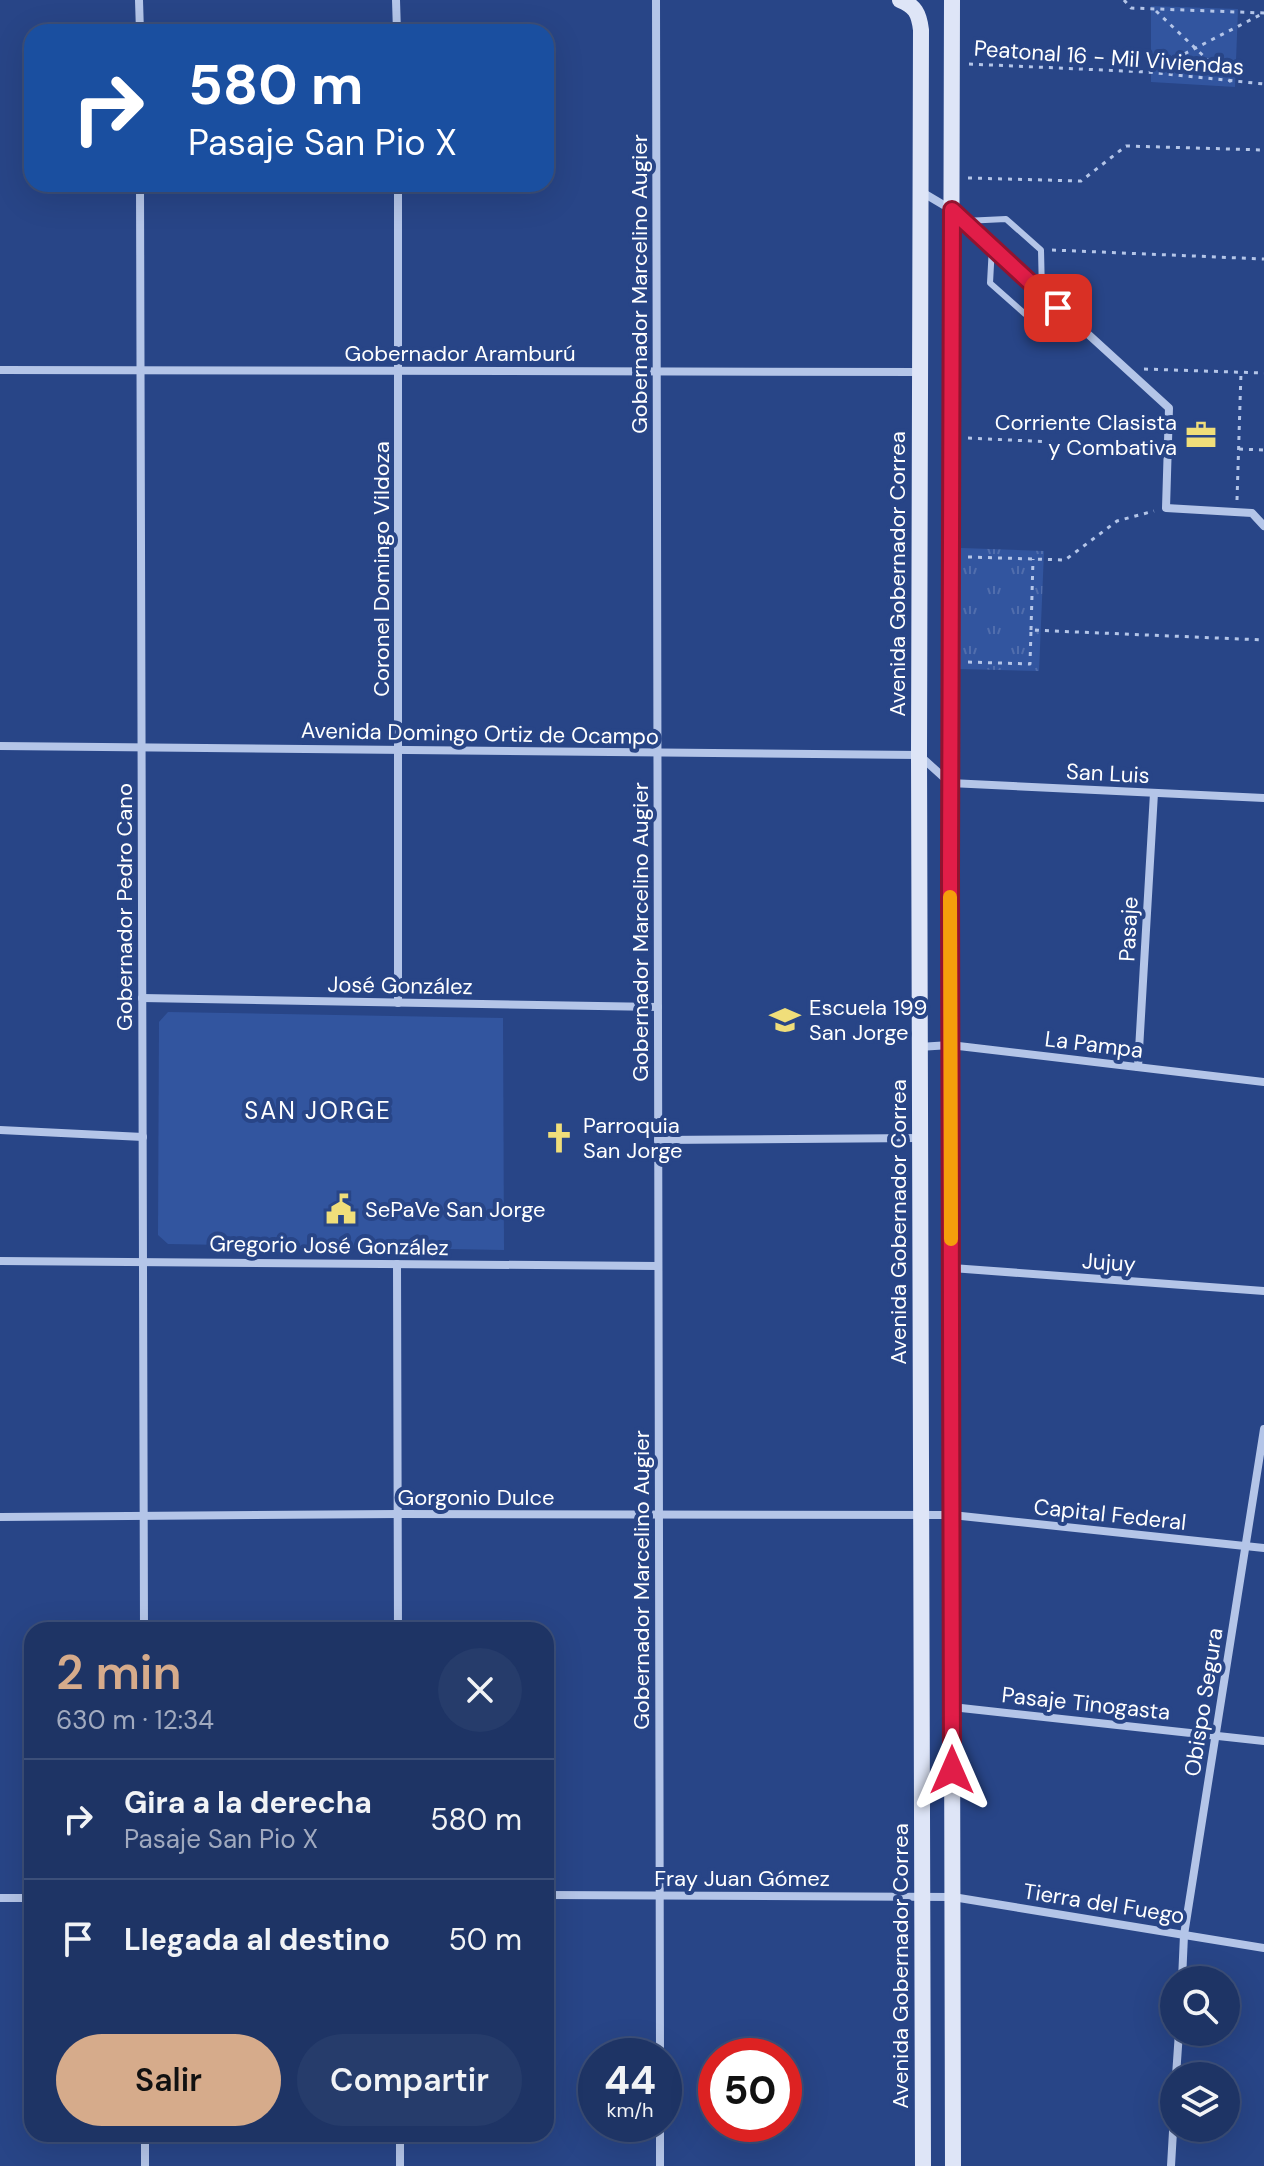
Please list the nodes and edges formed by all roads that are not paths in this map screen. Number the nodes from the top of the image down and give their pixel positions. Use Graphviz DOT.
graph roads {
  1 [pos="139,0"];
  2 [pos="396,0"];
  3 [pos="656,0"];
  4 [pos="900,0"];
  5 [pos="952,0"];
  6 [pos="140,24"];
  7 [pos="397,24"];
  8 [pos="920,191"];
  9 [pos="140,192"];
  10 [pos="398,192"];
  11 [pos="958,215"];
  12 [pos="992,246"];
  13 [pos="1042,293"];
  14 [pos="1058,308"];
  15 [pos="0,370"];
  16 [pos="140,370"];
  17 [pos="399,370"];
  18 [pos="657,371"];
  19 [pos="920,372"];
  20 [pos="1264,526"];
  21 [pos="0,746"];
  22 [pos="141,748"];
  23 [pos="399,750"];
  24 [pos="657,752"];
  25 [pos="919,755"];
  26 [pos="950,783"];
  27 [pos="1154,793"];
  28 [pos="1264,798"];
  29 [pos="142,998"];
  30 [pos="398,1003"];
  31 [pos="658,1007"];
  32 [pos="950,1045"];
  33 [pos="919,1047"];
  34 [pos="1138,1067"];
  35 [pos="1264,1082"];
  36 [pos="0,1130"];
  37 [pos="143,1137"];
  38 [pos="920,1138"];
  39 [pos="658,1140"];
  40 [pos="0,1261"];
  41 [pos="143,1262"];
  42 [pos="397,1264"];
  43 [pos="658,1266"];
  44 [pos="951,1268"];
  45 [pos="1264,1291"];
  46 [pos="1264,1429"];
  47 [pos="398,1514"];
  48 [pos="659,1515"];
  49 [pos="921,1515"];
  50 [pos="952,1515"];
  51 [pos="144,1516"];
  52 [pos="0,1517"];
  53 [pos="1246,1546"];
  54 [pos="1264,1548"];
  55 [pos="144,1622"];
  56 [pos="398,1622"];
  57 [pos="952,1707"];
  58 [pos="1216,1735"];
  59 [pos="1264,1741"];
  60 [pos="554,1895"];
  61 [pos="659,1896"];
  62 [pos="937,1896"];
  63 [pos="0,1898"];
  64 [pos="24,1898"];
  65 [pos="1184,1935"];
  66 [pos="1264,1948"];
  67 [pos="1183,1966"];
  68 [pos="660,2038"];
  69 [pos="145,2142"];
  70 [pos="400,2142"];
  71 [pos="660,2142"];
  72 [pos="1172,2142"];
  73 [pos="145,2166"];
  74 [pos="400,2166"];
  75 [pos="660,2166"];
  76 [pos="923,2166"];
  77 [pos="953,2166"];
  78 [pos="1171,2166"];
  1 -- 6 [label="street"];
  2 -- 7 [label="street"];
  3 -- 18 [label="street, Gobernador Marcelino Augier"];
  4 -- 8 [label="main road, Avenida Gobernador Correa"];
  5 -- 11 [label="main road, Avenida Gobernador Correa"];
  8 -- 11 [label="street"];
  8 -- 19 [label="main road, Avenida Gobernador Correa"];
  9 -- 16 [label="street, Gobernador Pedro Cano"];
  10 -- 17 [label="street, Coronel Domingo Vildoza"];
  11 -- 12 [label="street"];
  11 -- 13 [label="lane"];
  11 -- 26 [label="main road, Avenida Gobernador Correa"];
  12 -- 13 [label="street"];
  12 -- 14 [label="lane"];
  13 -- 14 [label="street"];
  14 -- 20 [label="street"];
  15 -- 16 [label="street, Gobernador Aramburú"];
  16 -- 17 [label="street, Gobernador Aramburú"];
  16 -- 22 [label="street, Gobernador Pedro Cano"];
  17 -- 18 [label="street, Gobernador Aramburú"];
  17 -- 23 [label="street, Coronel Domingo Vildoza"];
  18 -- 19 [label="street, Gobernador Aramburú"];
  18 -- 24 [label="street, Gobernador Marcelino Augier"];
  19 -- 25 [label="main road, Avenida Gobernador Correa"];
  21 -- 22 [label="street, Avenida Domingo Ortiz de Ocampo"];
  22 -- 23 [label="street, Avenida Domingo Ortiz de Ocampo"];
  22 -- 29 [label="street, Gobernador Pedro Cano"];
  23 -- 24 [label="street, Avenida Domingo Ortiz de Ocampo"];
  23 -- 30 [label="street, Coronel Domingo Vildoza"];
  24 -- 25 [label="street, Avenida Domingo Ortiz de Ocampo"];
  24 -- 31 [label="street, Gobernador Marcelino Augier"];
  25 -- 26 [label="street"];
  25 -- 33 [label="main road, Avenida Gobernador Correa"];
  26 -- 27 [label="street, San Luis"];
  26 -- 32 [label="main road, Avenida Gobernador Correa"];
  27 -- 28 [label="street, San Luis"];
  27 -- 34 [label="street, Pasaje"];
  29 -- 30 [label="street, José González"];
  29 -- 37 [label="street, Gobernador Pedro Cano"];
  30 -- 31 [label="street, José González"];
  31 -- 39 [label="street, Gobernador Marcelino Augier"];
  32 -- 33 [label="street, La Pampa"];
  32 -- 34 [label="street, La Pampa"];
  32 -- 44 [label="main road, Avenida Gobernador Correa"];
  33 -- 38 [label="main road, Avenida Gobernador Correa"];
  34 -- 35 [label="street, La Pampa"];
  36 -- 37 [label="street"];
  37 -- 41 [label="street, Gobernador Pedro Cano"];
  38 -- 39 [label="street"];
  38 -- 49 [label="main road, Avenida Gobernador Correa"];
  39 -- 43 [label="street, Gobernador Marcelino Augier"];
  40 -- 41 [label="street, Gregorio José González"];
  41 -- 42 [label="street, Gregorio José González"];
  41 -- 51 [label="street, Gobernador Pedro Cano"];
  42 -- 43 [label="street, Gregorio José González"];
  42 -- 47 [label="street"];
  43 -- 48 [label="street, Gobernador Marcelino Augier"];
  44 -- 45 [label="street, Jujuy"];
  44 -- 50 [label="main road, Avenida Gobernador Correa"];
  46 -- 53 [label="street, Obispo Segura"];
  47 -- 48 [label="street, Gorgonio Dulce"];
  47 -- 51 [label="street, Gorgonio Dulce"];
  47 -- 56 [label="street"];
  48 -- 49 [label="street, Gorgonio Dulce"];
  48 -- 61 [label="street, Gobernador Marcelino Augier"];
  49 -- 50 [label="street, Gorgonio Dulce"];
  49 -- 62 [label="main road, Avenida Gobernador Correa"];
  50 -- 53 [label="street, Capital Federal"];
  50 -- 57 [label="main road, Avenida Gobernador Correa"];
  51 -- 52 [label="street, Gorgonio Dulce"];
  51 -- 55 [label="street, Gobernador Pedro Cano"];
  53 -- 54 [label="street, Capital Federal"];
  53 -- 58 [label="street, Obispo Segura"];
  57 -- 58 [label="street, Pasaje Tinogasta"];
  57 -- 62 [label="main road, Avenida Gobernador Correa"];
  58 -- 59 [label="street, Pasaje Tinogasta"];
  58 -- 65 [label="street, Obispo Segura"];
  60 -- 61 [label="street, Fray Juan Gómez"];
  61 -- 62 [label="street, Fray Juan Gómez"];
  61 -- 68 [label="street, Gobernador Marcelino Augier"];
  62 -- 65 [label="street, Tierra del Fuego"];
  62 -- 76 [label="main road, Avenida Gobernador Correa"];
  62 -- 77 [label="main road, Avenida Gobernador Correa"];
  63 -- 64 [label="street"];
  65 -- 66 [label="street, Tierra del Fuego"];
  65 -- 67 [label="street, Obispo Segura"];
  69 -- 73 [label="street"];
  70 -- 74 [label="street"];
  71 -- 75 [label="street"];
  72 -- 78 [label="street"];
}
